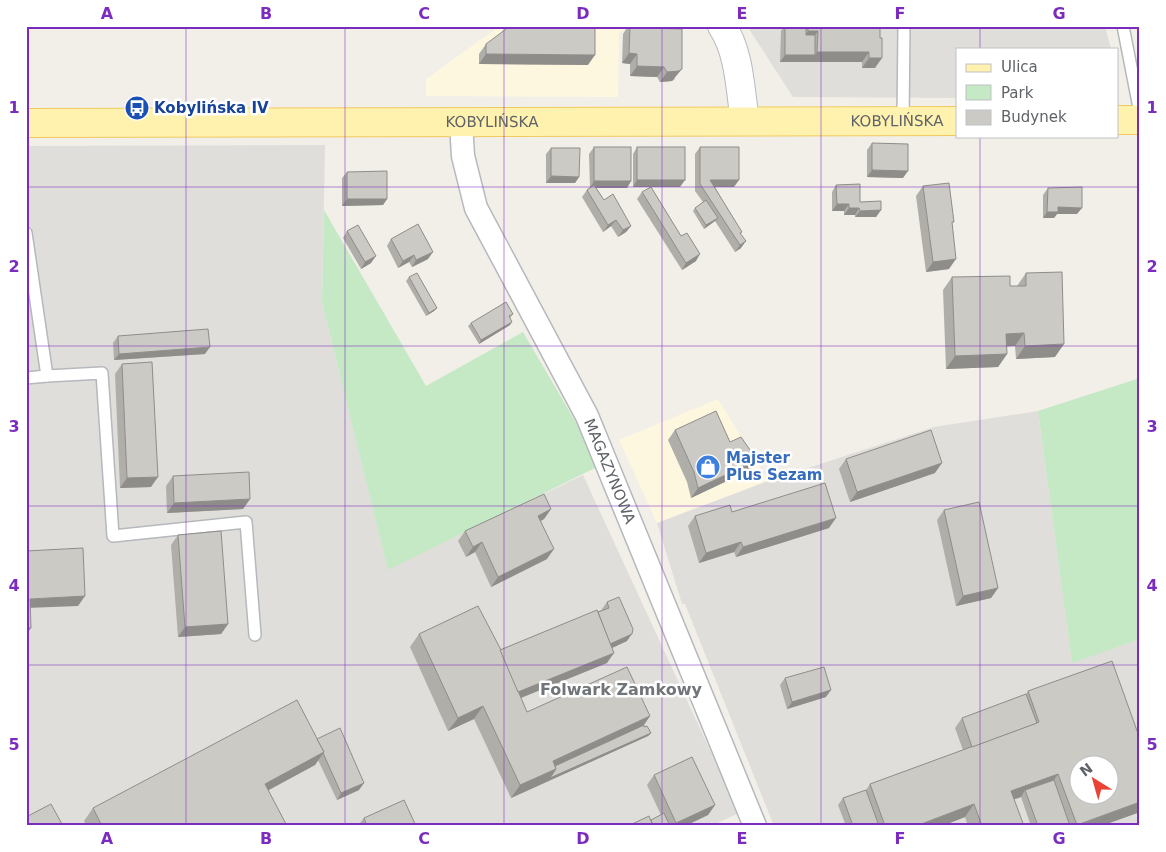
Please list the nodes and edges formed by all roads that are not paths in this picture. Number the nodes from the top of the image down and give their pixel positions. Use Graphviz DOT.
graph roads {
  1 [pos="722,26"];
  2 [pos="904,26"];
  3 [pos="1123,26"];
  4 [pos="1140,113"];
  5 [pos="1118,120"];
  6 [pos="1140,120"];
  7 [pos="745,121"];
  8 [pos="903,121"];
  9 [pos="956,122"];
  10 [pos="26,123"];
  11 [pos="461,123"];
  12 [pos="26,233"];
  13 [pos="47,376"];
  14 [pos="26,378"];
  15 [pos="255,635"];
  16 [pos="751,824"];
  1 -- 7 [label="street"];
  2 -- 8 [label="lane"];
  3 -- 4 [label="lane"];
  5 -- 6 [label="main road"];
  7 -- 8 [label="main road, KOBYLIŃSKA"];
  7 -- 11 [label="main road, KOBYLIŃSKA"];
  8 -- 9 [label="main road, KOBYLIŃSKA"];
  10 -- 11 [label="main road, KOBYLIŃSKA"];
  11 -- 16 [label="street, MAGAZYNOWA"];
  12 -- 13 [label="lane"];
  13 -- 14 [label="lane"];
  13 -- 15 [label="lane"];
}
